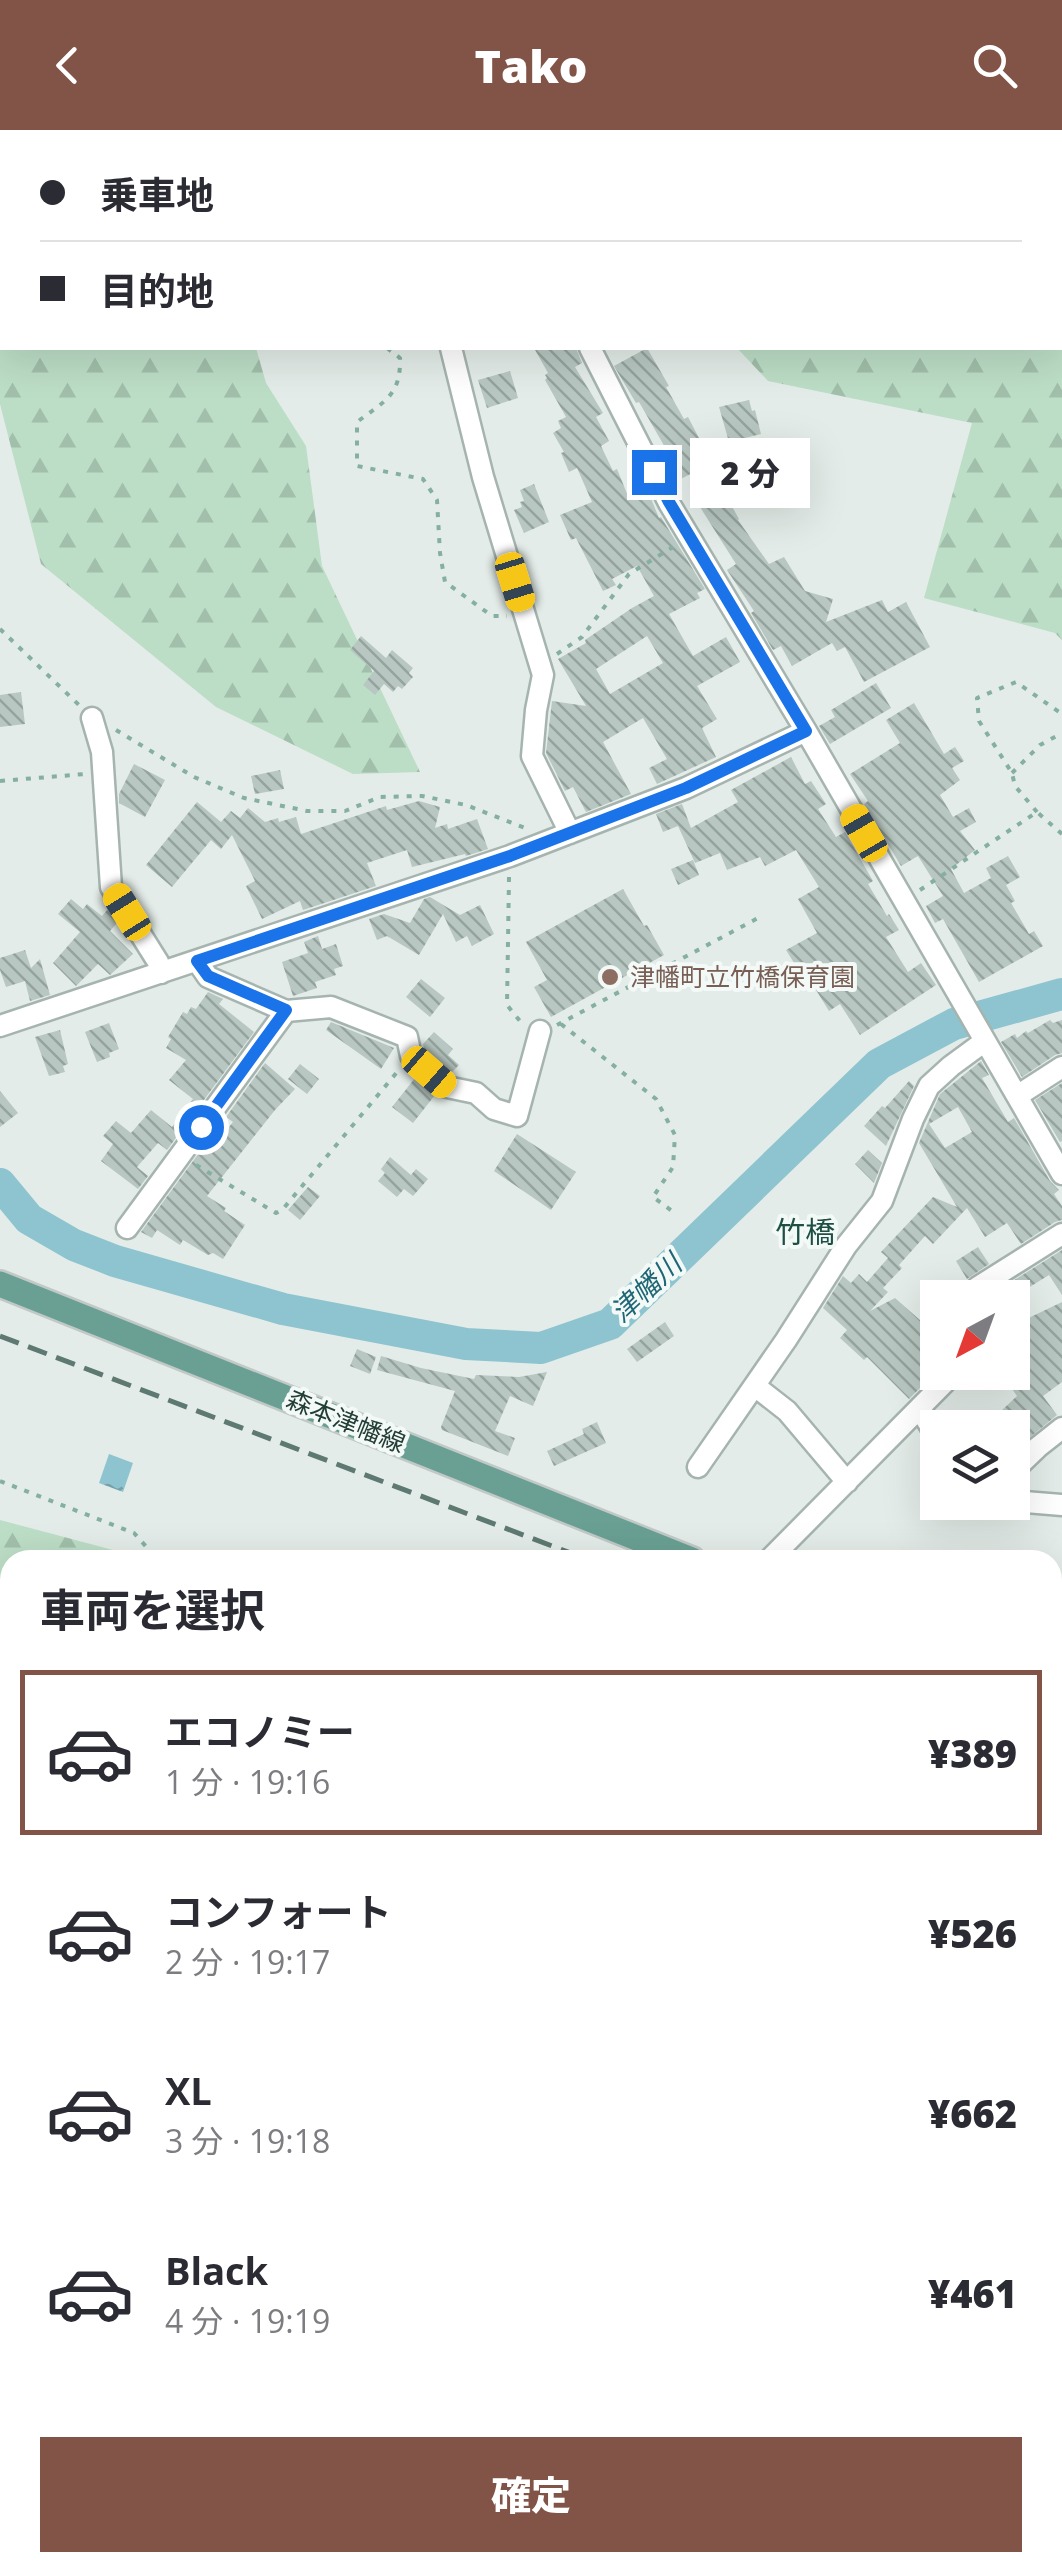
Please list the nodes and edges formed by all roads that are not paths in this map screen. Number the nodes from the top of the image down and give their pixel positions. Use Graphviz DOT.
graph roads {
  1 [pos="451,350"];
  2 [pos="591,350"];
  3 [pos="92,718"];
  4 [pos="806,731"];
  5 [pos="570,833"];
  6 [pos="197,961"];
  7 [pos="161,973"];
  8 [pos="286,1010"];
  9 [pos="0,1026"];
  10 [pos="540,1031"];
  11 [pos="986,1041"];
  12 [pos="1062,1067"];
  13 [pos="1017,1096"];
  14 [pos="1062,1174"];
  15 [pos="126,1228"];
  16 [pos="1062,1234"];
  17 [pos="989,1280"];
  18 [pos="0,1284"];
  19 [pos="755,1386"];
  20 [pos="938,1390"];
  21 [pos="920,1409"];
  22 [pos="1062,1428"];
  23 [pos="1030,1455"];
  24 [pos="698,1467"];
  25 [pos="846,1482"];
  26 [pos="1030,1502"];
  27 [pos="1062,1505"];
  28 [pos="667,1550"];
  29 [pos="779,1550"];
  1 -- 5 [label="street"];
  2 -- 4 [label="street"];
  3 -- 7 [label="street"];
  4 -- 5 [label="street"];
  4 -- 11 [label="street"];
  5 -- 6 [label="street"];
  6 -- 7 [label="street"];
  6 -- 8 [label="street"];
  7 -- 9 [label="street"];
  8 -- 10 [label="street"];
  8 -- 15 [label="street"];
  11 -- 13 [label="street"];
  11 -- 19 [label="street"];
  12 -- 13 [label="street"];
  13 -- 14 [label="street"];
  16 -- 17 [label="street"];
  18 -- 28 [label="main road, 森本津幡線"];
  19 -- 24 [label="street"];
  19 -- 25 [label="street"];
  20 -- 21 [label="street"];
  21 -- 25 [label="street"];
  22 -- 23 [label="street"];
  25 -- 29 [label="street"];
  26 -- 27 [label="street"];
}
